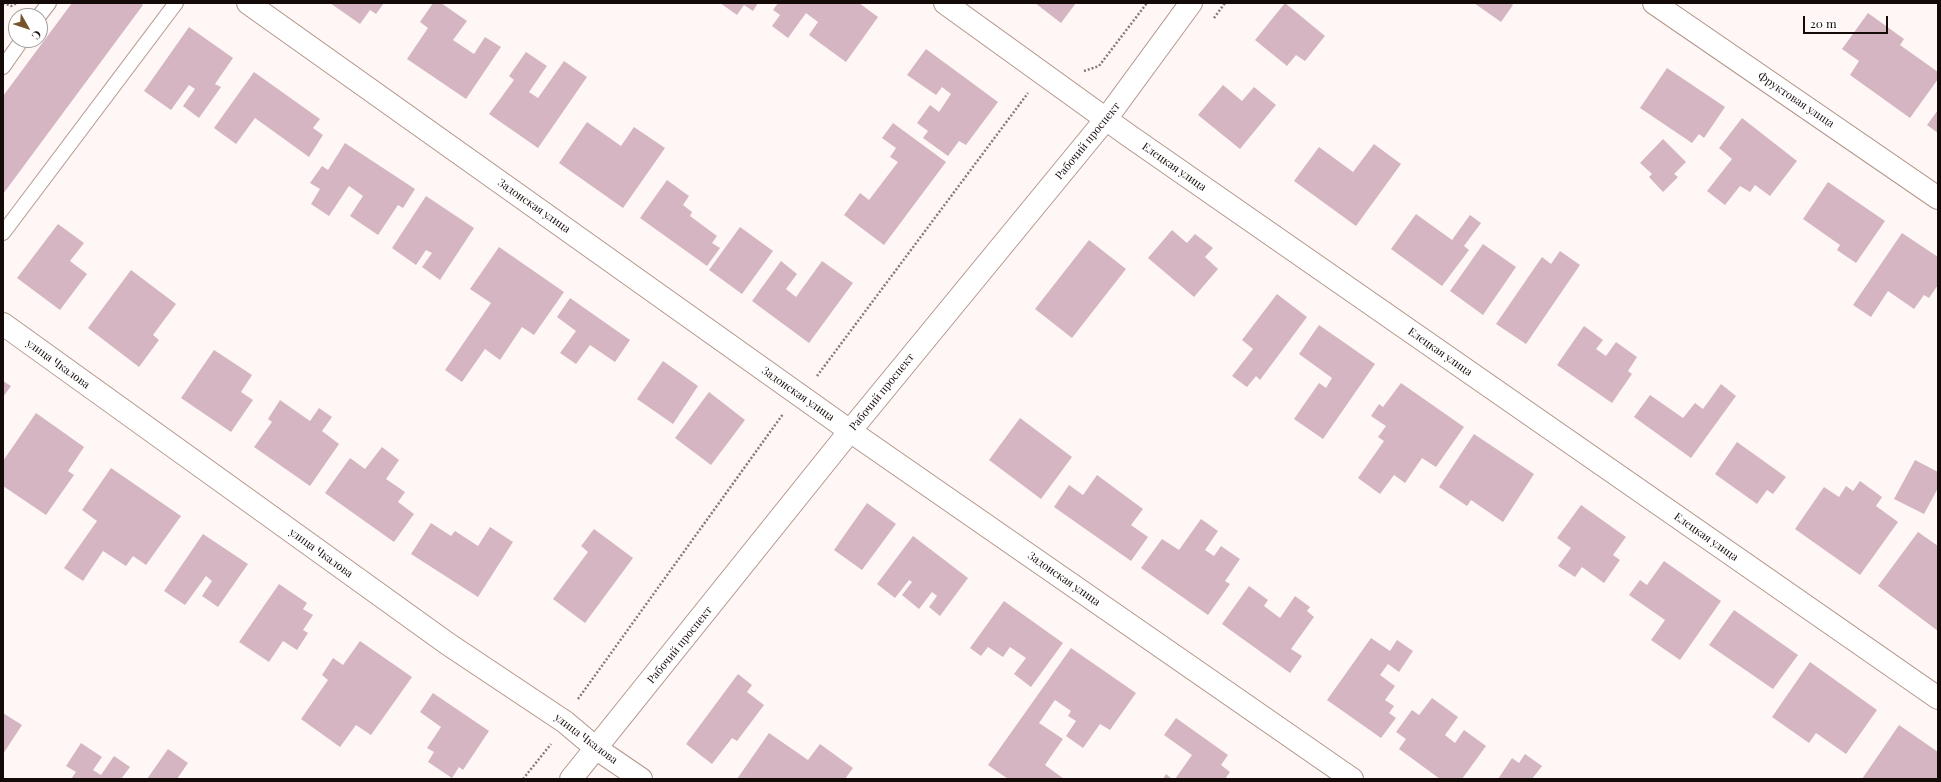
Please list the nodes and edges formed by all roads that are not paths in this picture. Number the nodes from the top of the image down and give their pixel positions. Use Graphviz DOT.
graph roads {
  1 [pos="176,3"];
  2 [pos="248,3"];
  3 [pos="945,3"];
  4 [pos="1191,3"];
  5 [pos="1654,3"];
  6 [pos="16,48"];
  7 [pos="3,67"];
  8 [pos="1106,120"];
  9 [pos="1938,198"];
  10 [pos="3,232"];
  11 [pos="3,324"];
  12 [pos="850,431"];
  13 [pos="1938,698"];
  14 [pos="597,748"];
  15 [pos="571,779"];
  16 [pos="641,779"];
  17 [pos="1352,779"];
  1 -- 10 [label="lane"];
  2 -- 12 [label="street, Задонская улица"];
  3 -- 8 [label="street, Елецкая улица"];
  4 -- 8 [label="street, Рабочий проспект"];
  5 -- 9 [label="street, Фруктовая улица"];
  6 -- 7 [label="lane"];
  8 -- 12 [label="street, Рабочий проспект"];
  8 -- 13 [label="street, Елецкая улица"];
  11 -- 14 [label="street, улица Чкалова"];
  12 -- 14 [label="street, Рабочий проспект"];
  12 -- 17 [label="street, Задонская улица"];
  14 -- 15 [label="street, Рабочий проспект"];
  14 -- 16 [label="street, улица Чкалова"];
}
